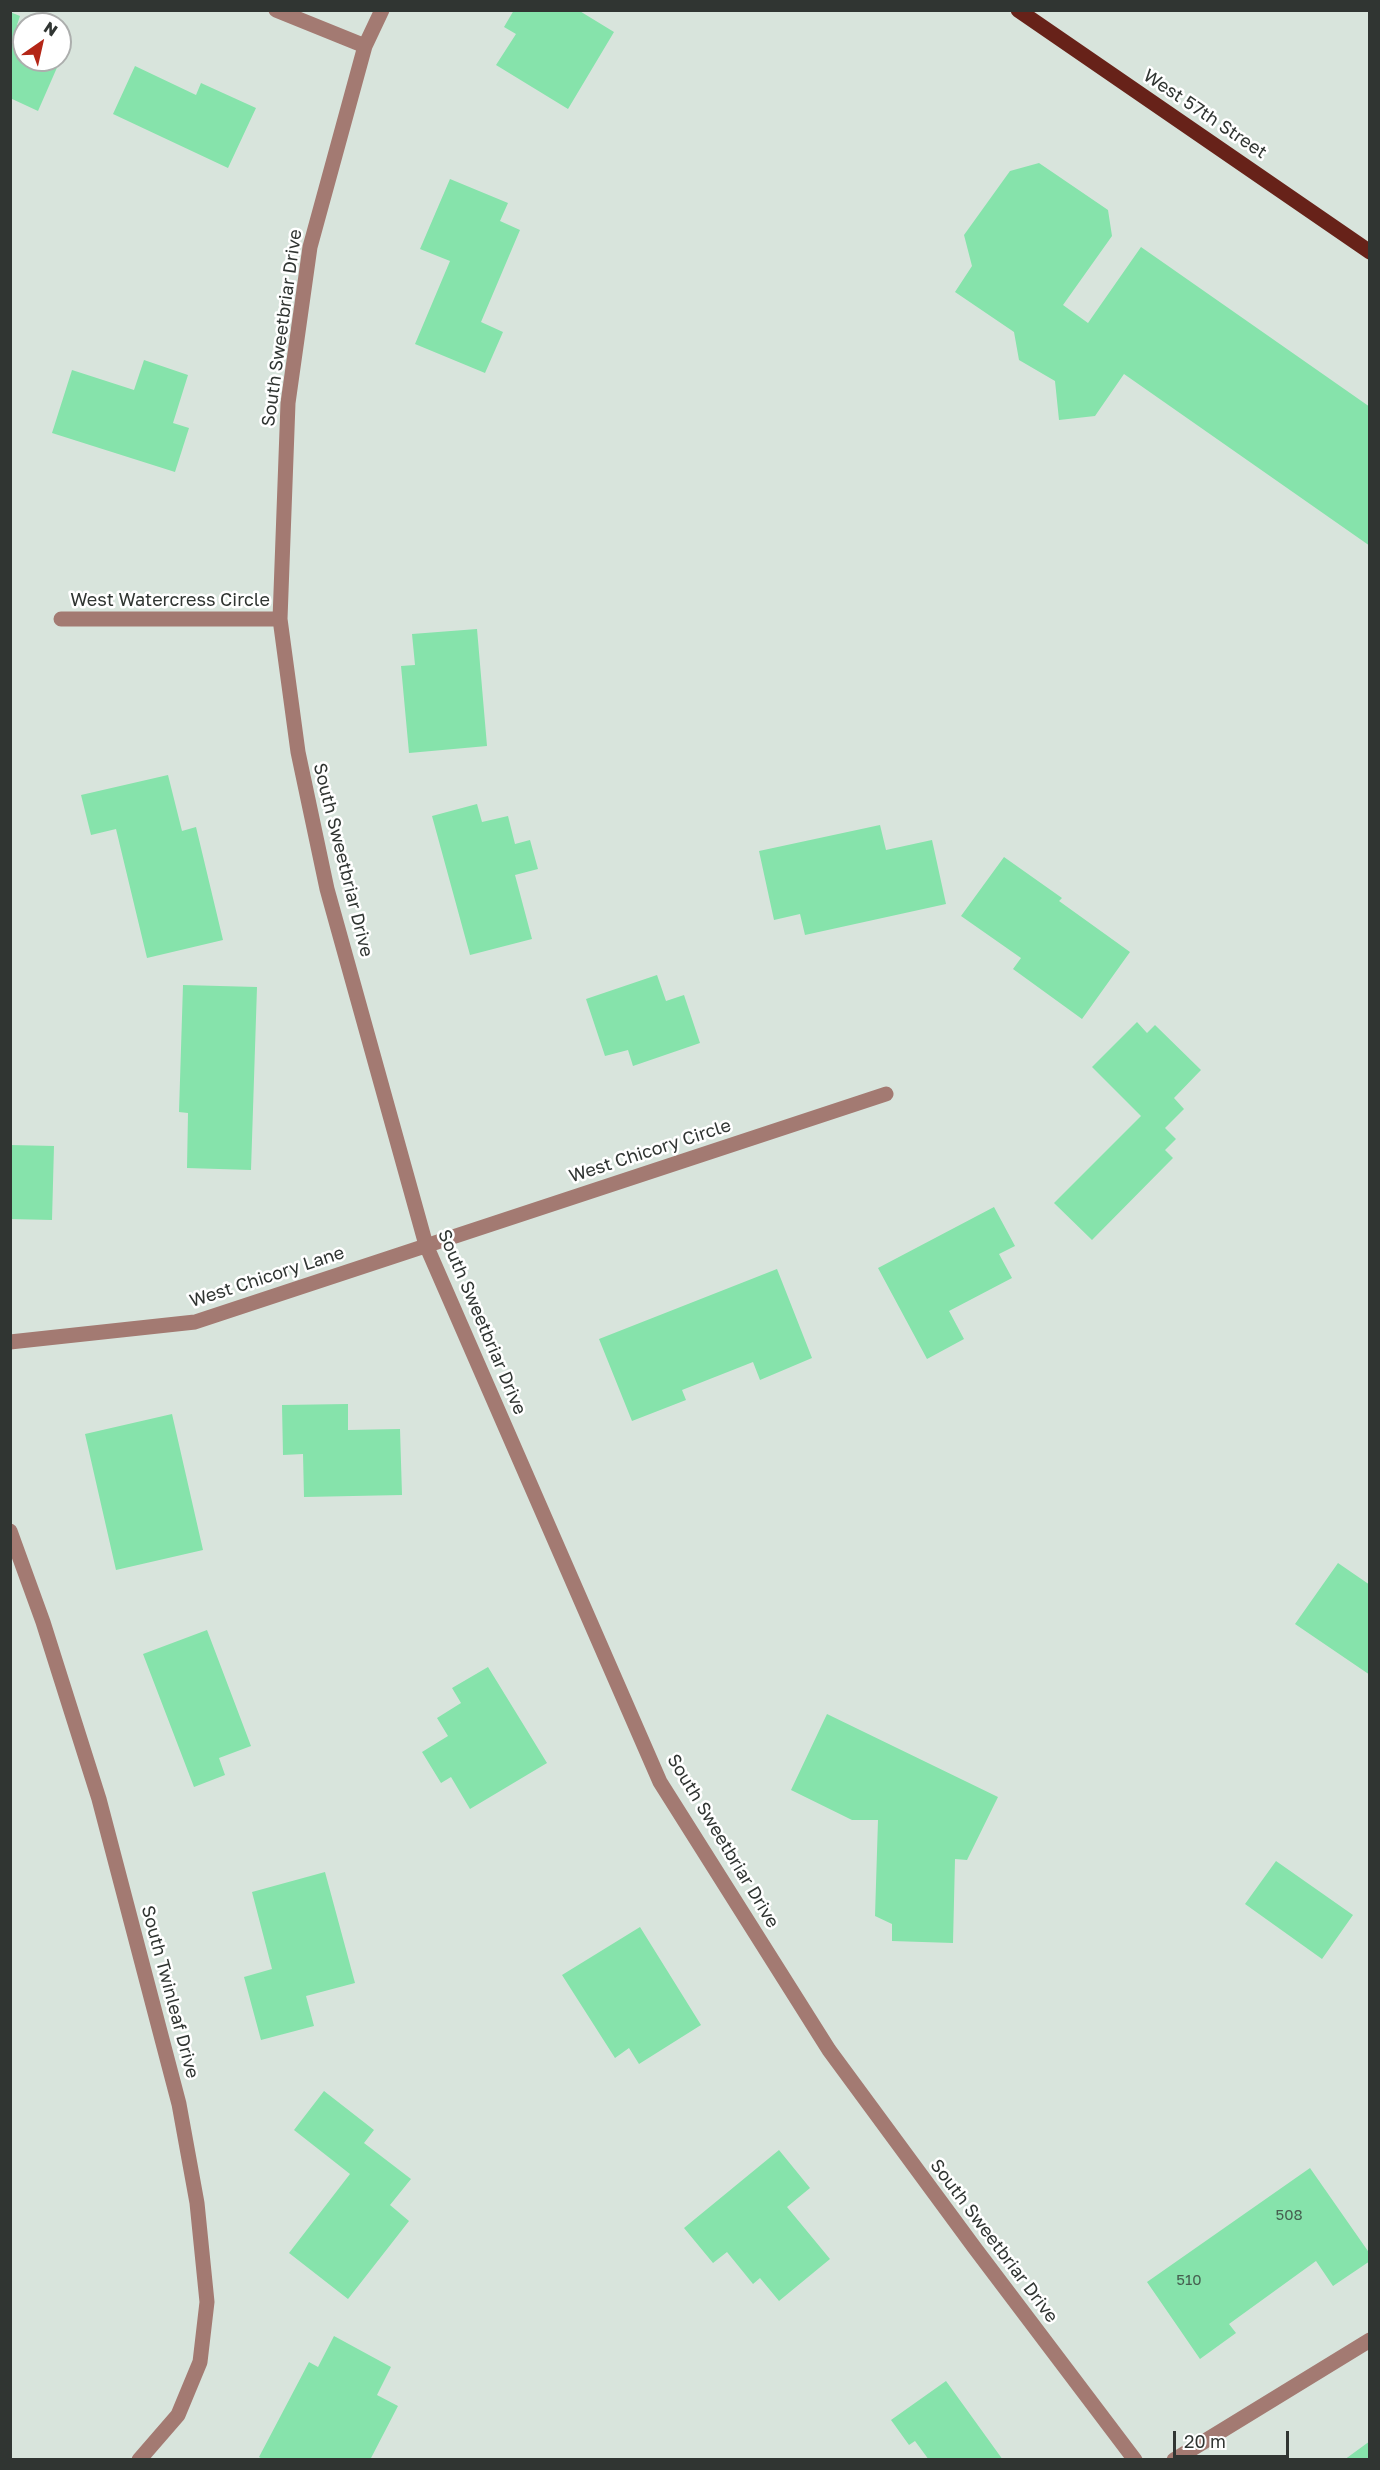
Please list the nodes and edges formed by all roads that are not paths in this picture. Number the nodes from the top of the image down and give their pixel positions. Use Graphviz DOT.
graph roads {
  1 [pos="276,10"];
  2 [pos="382,10"];
  3 [pos="1018,10"];
  4 [pos="365,46"];
  5 [pos="1370,252"];
  6 [pos="61,619"];
  7 [pos="280,619"];
  8 [pos="886,1095"];
  9 [pos="426,1245"];
  10 [pos="10,1342"];
  11 [pos="10,1531"];
  12 [pos="1370,2340"];
  13 [pos="139,2460"];
  14 [pos="1135,2460"];
  15 [pos="1174,2460"];
  1 -- 4 [label="street"];
  2 -- 4 [label="street, South Sweetbriar Drive"];
  3 -- 5 [label="main road, West 57th Street"];
  4 -- 7 [label="street, South Sweetbriar Drive"];
  6 -- 7 [label="street, West Watercress Circle"];
  7 -- 9 [label="street, South Sweetbriar Drive"];
  8 -- 9 [label="street, West Chicory Circle"];
  9 -- 10 [label="street, West Chicory Lane"];
  9 -- 14 [label="street, South Sweetbriar Drive"];
  11 -- 13 [label="street, South Twinleaf Drive"];
  12 -- 15 [label="street"];
}
